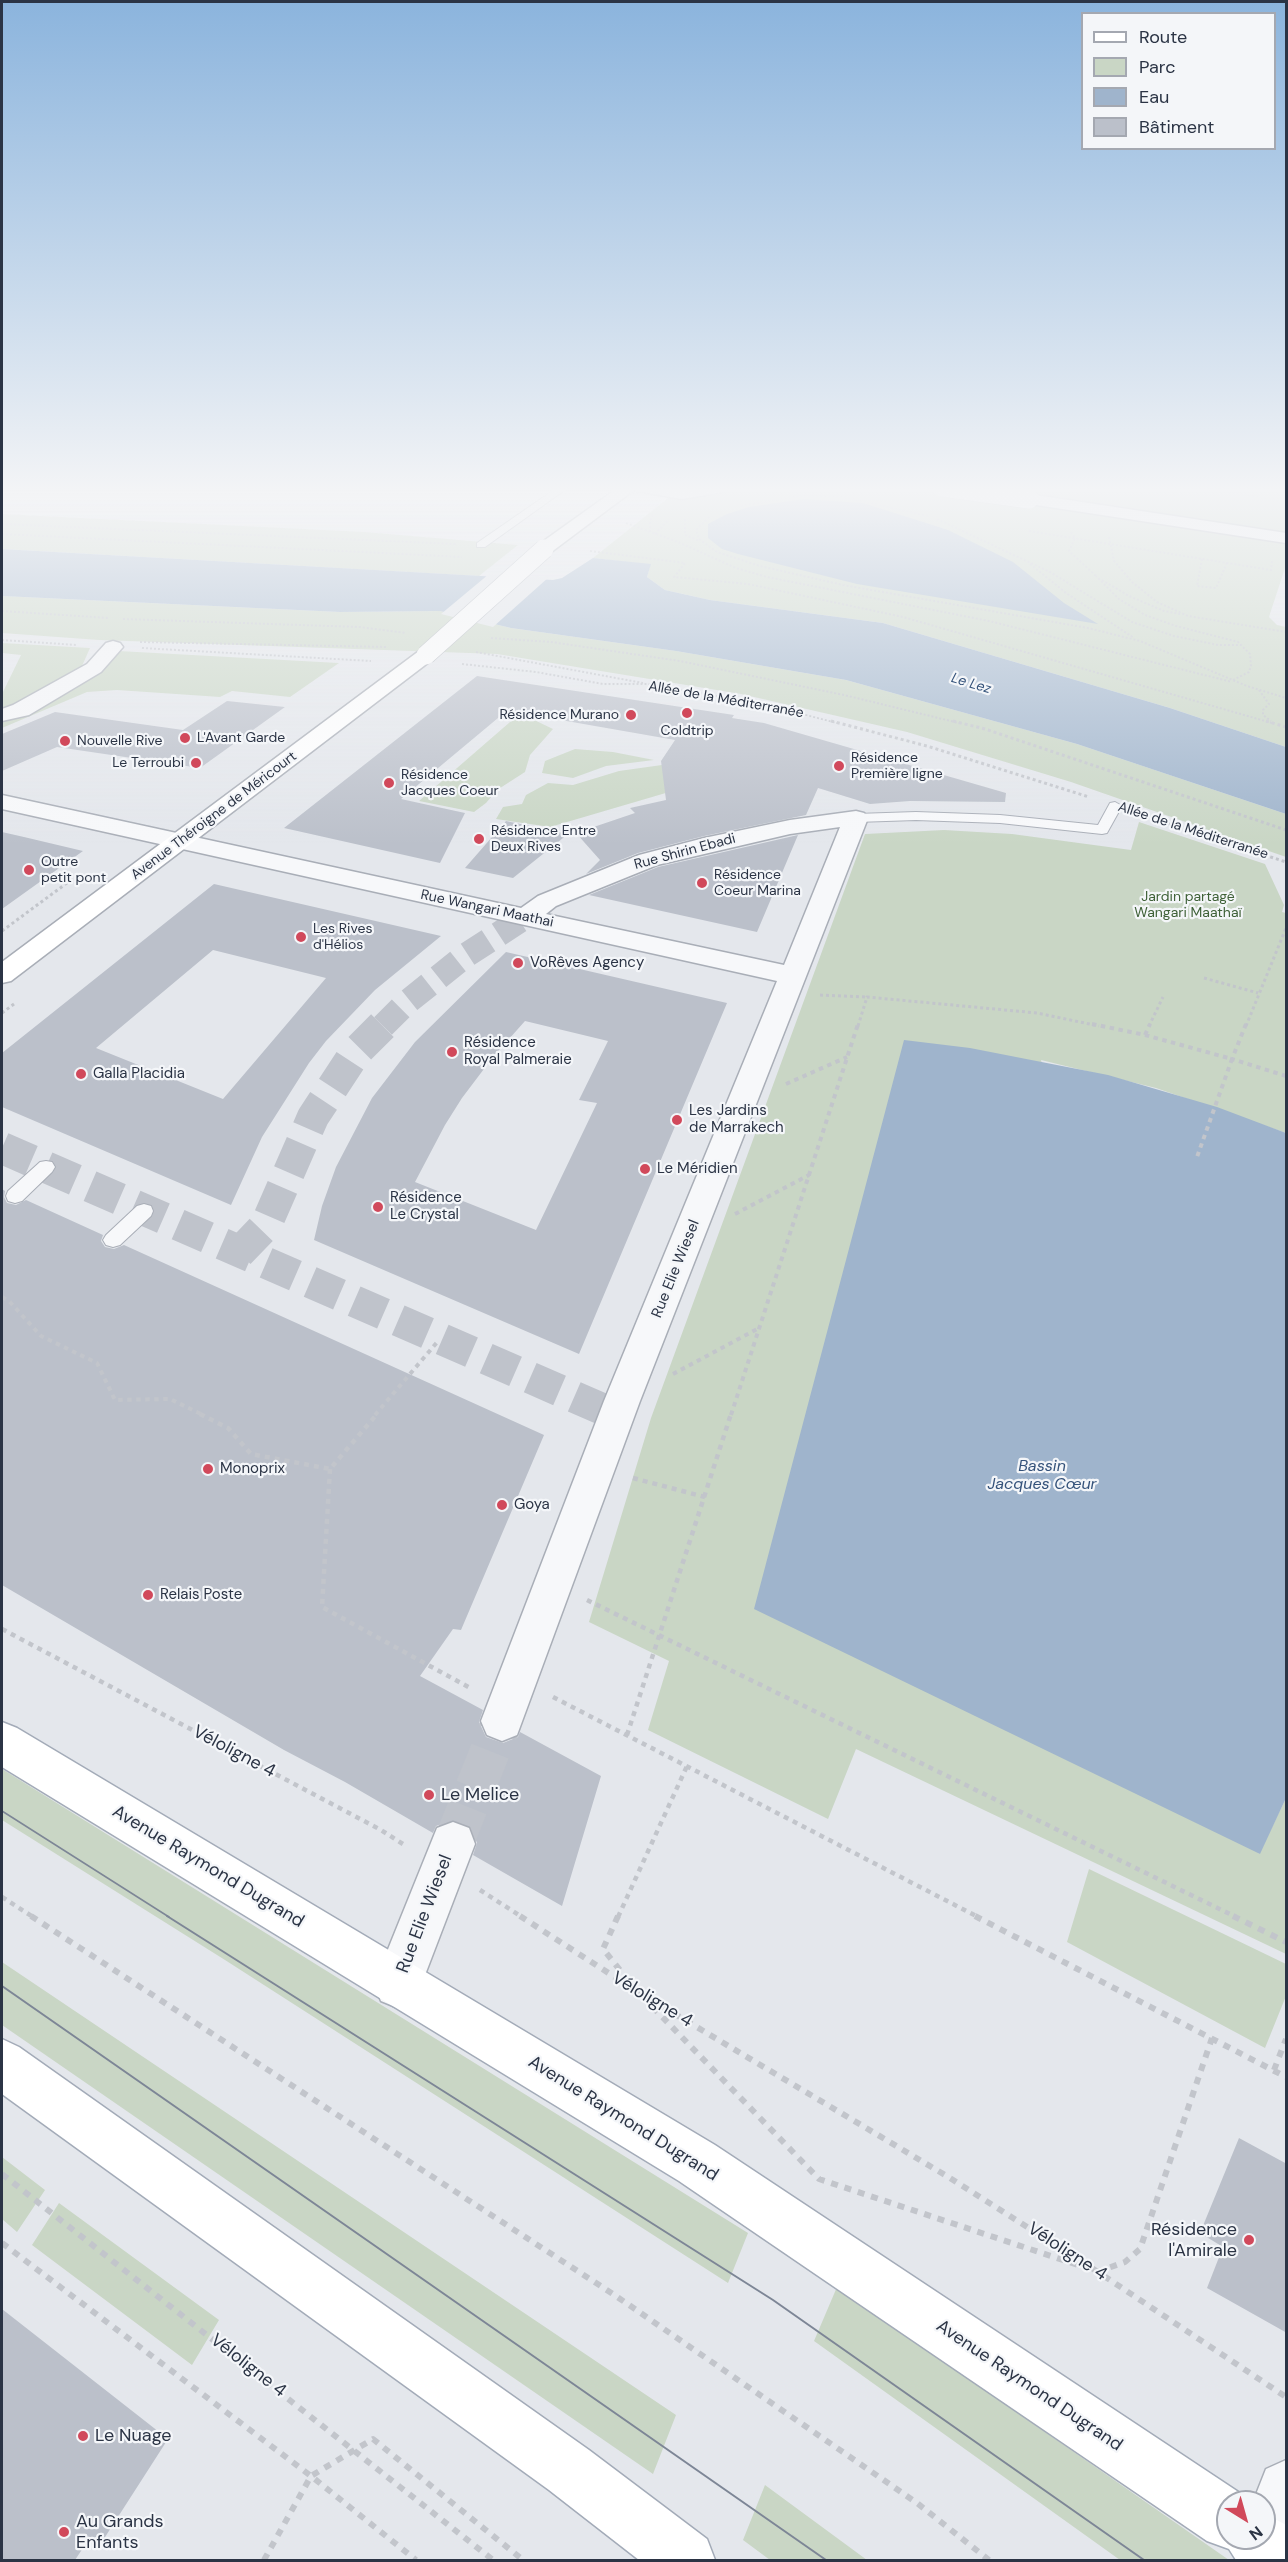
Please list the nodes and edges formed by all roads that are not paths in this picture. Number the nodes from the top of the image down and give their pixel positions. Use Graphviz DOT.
graph roads {
  1 [pos="480,607"];
  2 [pos="113,647"];
  3 [pos="2,716"];
  4 [pos="2,803"];
  5 [pos="1114,806"];
  6 [pos="856,818"];
  7 [pos="180,842"];
  8 [pos="525,917"];
  9 [pos="2,975"];
  10 [pos="791,984"];
  11 [pos="46,1167"];
  12 [pos="15,1196"];
  13 [pos="144,1210"];
  14 [pos="113,1240"];
  15 [pos="509,1702"];
  16 [pos="2,1743"];
  17 [pos="448,1857"];
  18 [pos="398,1984"];
  19 [pos="2,2064"];
  20 [pos="1287,2489"];
  21 [pos="1276,2509"];
  22 [pos="1216,2512"];
  23 [pos="686,2560"];
  1 -- 7 [label="street, Avenue Théroigne de Méricourt, bridge"];
  2 -- 3 [label="street"];
  4 -- 7 [label="street, Rue Wangari Maathai"];
  5 -- 6 [label="lane"];
  6 -- 8 [label="street, Rue Shirin Ebadi"];
  6 -- 10 [label="street, Rue Elie Wiesel"];
  7 -- 8 [label="street, Rue Wangari Maathai"];
  7 -- 9 [label="street, Avenue Théroigne de Méricourt"];
  8 -- 10 [label="street, Rue Wangari Maathai"];
  10 -- 15 [label="street, Rue Elie Wiesel"];
  11 -- 12 [label="lane"];
  13 -- 14 [label="lane"];
  16 -- 18 [label="street, Avenue Raymond Dugrand"];
  17 -- 18 [label="street, Rue Elie Wiesel"];
  18 -- 22 [label="street, Avenue Raymond Dugrand"];
  19 -- 23 [label="street"];
  20 -- 21 [label="street"];
}
